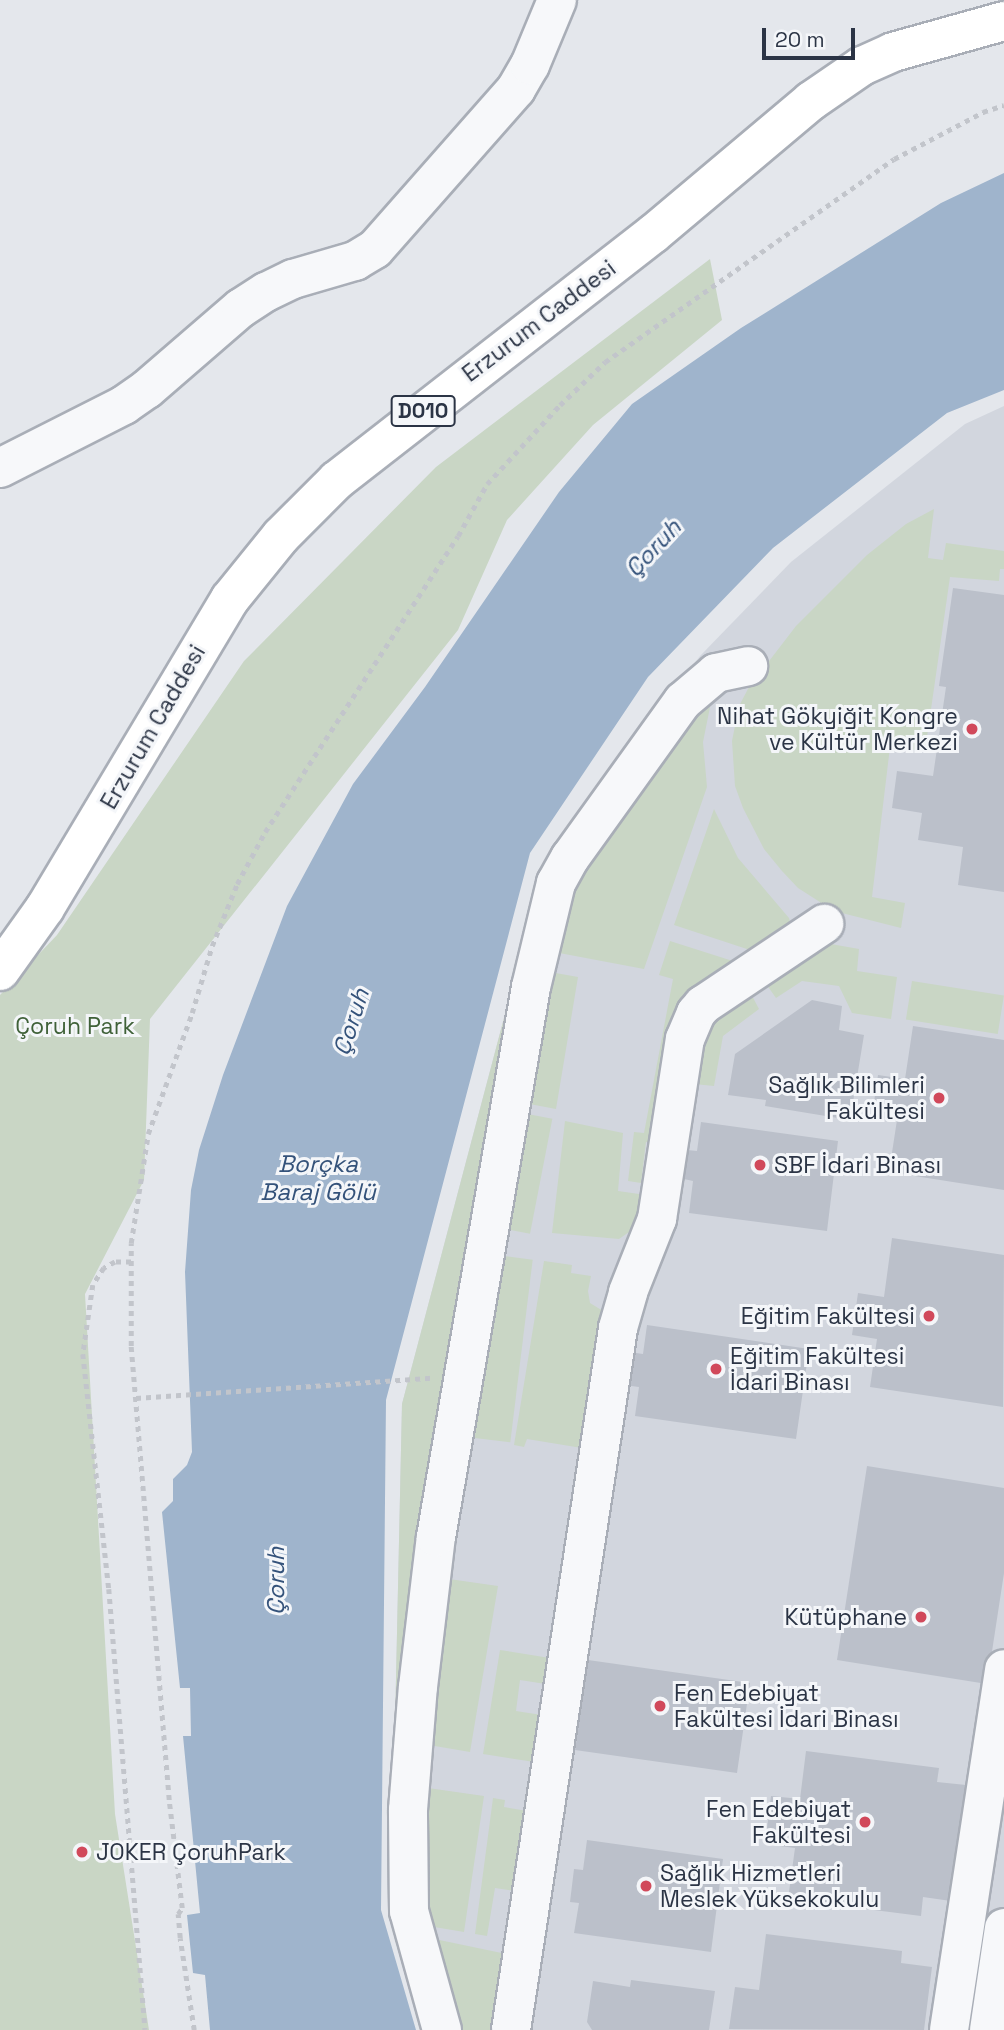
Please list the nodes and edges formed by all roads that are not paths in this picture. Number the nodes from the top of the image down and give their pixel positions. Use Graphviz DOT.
graph roads {
  1 [pos="557,0"];
  2 [pos="1004,21"];
  3 [pos="0,468"];
  4 [pos="748,666"];
  5 [pos="824,924"];
  6 [pos="0,971"];
  7 [pos="1004,1669"];
  8 [pos="1004,1928"];
  9 [pos="442,2030"];
  10 [pos="511,2030"];
  11 [pos="949,2030"];
  12 [pos="989,2030"];
  1 -- 3 [label="street"];
  2 -- 6 [label="main road, Erzurum Caddesi / D010"];
  4 -- 9 [label="street"];
  5 -- 10 [label="street"];
  7 -- 11 [label="street"];
  8 -- 12 [label="street"];
}
